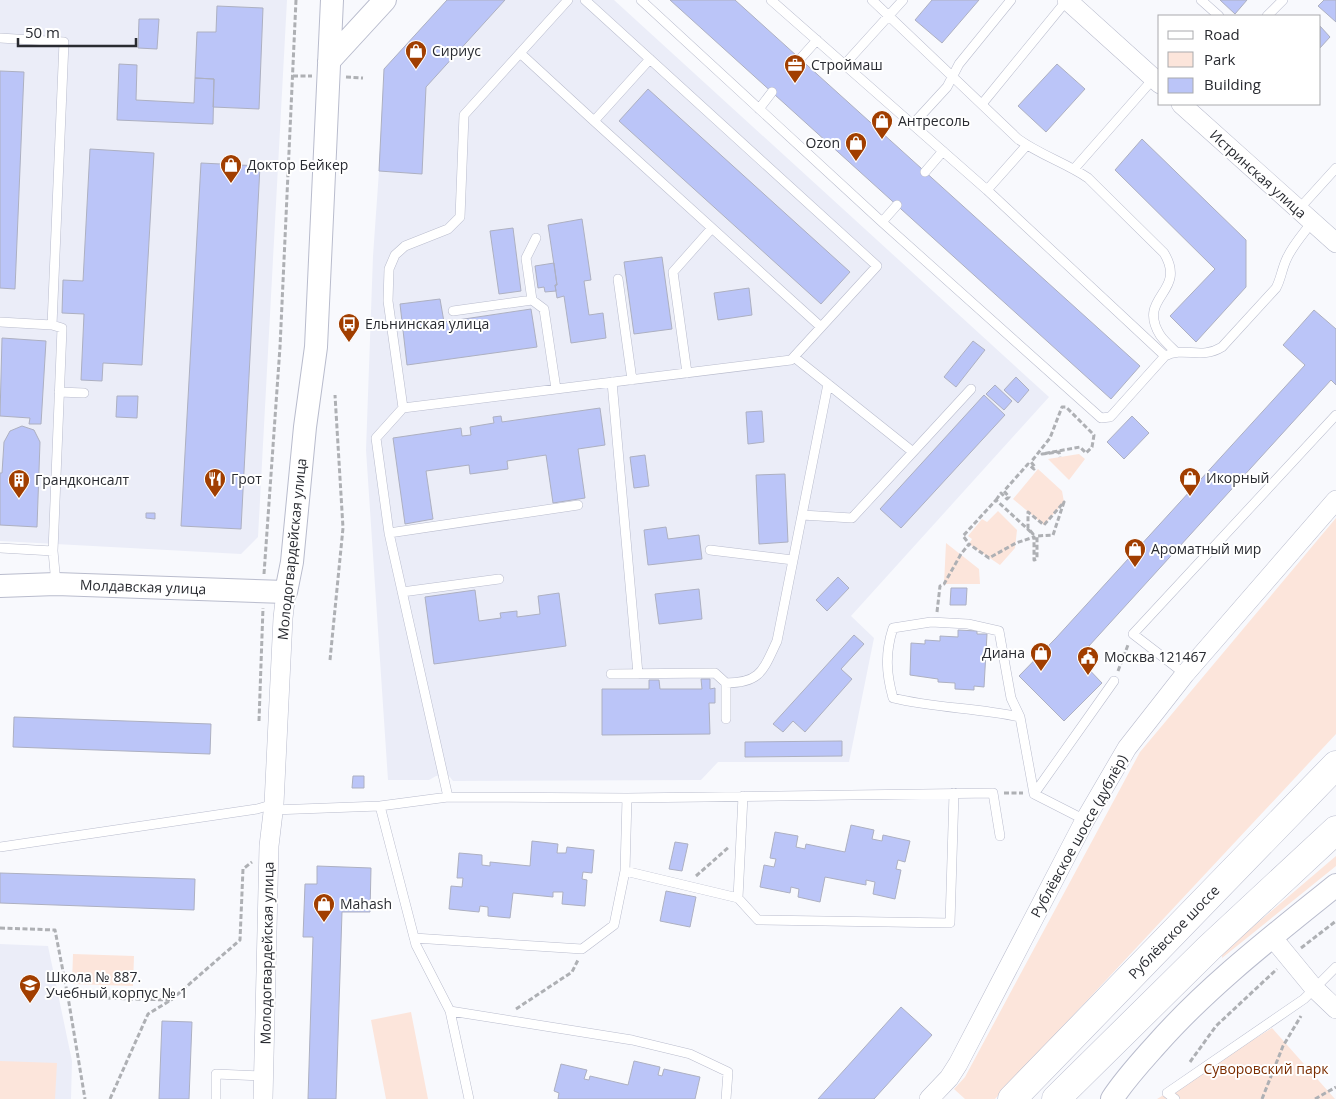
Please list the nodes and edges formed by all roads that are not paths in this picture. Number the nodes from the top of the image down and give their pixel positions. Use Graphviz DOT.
graph roads {
  1 [pos="332,0"];
  2 [pos="385,0"];
  3 [pos="568,0"];
  4 [pos="585,0"];
  5 [pos="641,0"];
  6 [pos="771,0"];
  7 [pos="872,0"];
  8 [pos="903,0"];
  9 [pos="1011,0"];
  10 [pos="1201,0"];
  11 [pos="1282,0"];
  12 [pos="1071,2"];
  13 [pos="1217,15"];
  14 [pos="1268,15"];
  15 [pos="889,16"];
  16 [pos="0,38"];
  17 [pos="817,40"];
  18 [pos="520,54"];
  19 [pos="650,59"];
  20 [pos="800,59"];
  21 [pos="329,61"];
  22 [pos="845,64"];
  23 [pos="952,76"];
  24 [pos="1157,81"];
  25 [pos="772,92"];
  26 [pos="982,104"];
  27 [pos="1182,105"];
  28 [pos="759,108"];
  29 [pos="594,121"];
  30 [pos="913,124"];
  31 [pos="1027,145"];
  32 [pos="943,151"];
  33 [pos="1336,168"];
  34 [pos="1074,169"];
  35 [pos="925,172"];
  36 [pos="987,190"];
  37 [pos="897,205"];
  38 [pos="1305,216"];
  39 [pos="882,222"];
  40 [pos="712,228"];
  41 [pos="536,238"];
  42 [pos="1336,243"];
  43 [pos="618,279"];
  44 [pos="532,300"];
  45 [pos="453,311"];
  46 [pos="0,322"];
  47 [pos="52,325"];
  48 [pos="821,327"];
  49 [pos="1176,352"];
  50 [pos="1165,356"];
  51 [pos="794,357"];
  52 [pos="687,373"];
  53 [pos="632,380"];
  54 [pos="612,382"];
  55 [pos="828,384"];
  56 [pos="971,389"];
  57 [pos="556,390"];
  58 [pos="59,392"];
  59 [pos="84,393"];
  60 [pos="403,408"];
  61 [pos="1336,416"];
  62 [pos="913,452"];
  63 [pos="1336,500"];
  64 [pos="578,506"];
  65 [pos="802,515"];
  66 [pos="389,532"];
  67 [pos="0,548"];
  68 [pos="710,550"];
  69 [pos="53,551"];
  70 [pos="793,560"];
  71 [pos="499,579"];
  72 [pos="56,584"];
  73 [pos="0,586"];
  74 [pos="286,592"];
  75 [pos="402,592"];
  76 [pos="611,674"];
  77 [pos="638,674"];
  78 [pos="1185,674"];
  79 [pos="1114,681"];
  80 [pos="726,683"];
  81 [pos="1020,717"];
  82 [pos="726,719"];
  83 [pos="1336,765"];
  84 [pos="954,792"];
  85 [pos="1034,794"];
  86 [pos="743,796"];
  87 [pos="448,797"];
  88 [pos="627,798"];
  89 [pos="380,806"];
  90 [pos="273,807"];
  91 [pos="1085,820"];
  92 [pos="1336,830"];
  93 [pos="1000,836"];
  94 [pos="0,847"];
  95 [pos="625,871"];
  96 [pos="1336,885"];
  97 [pos="738,898"];
  98 [pos="1272,937"];
  99 [pos="414,938"];
  100 [pos="1336,967"];
  101 [pos="1314,988"];
  102 [pos="1336,1009"];
  103 [pos="450,1011"];
  104 [pos="264,1076"];
  105 [pos="216,1099"];
  106 [pos="263,1099"];
  107 [pos="469,1099"];
  108 [pos="726,1099"];
  109 [pos="928,1099"];
  110 [pos="1012,1099"];
  111 [pos="1056,1099"];
  112 [pos="1112,1099"];
  113 [pos="1175,1099"];
  1 -- 21 [label="street, Молодогвардейская улица"];
  2 -- 21 [label="street"];
  3 -- 18 [label="lane"];
  4 -- 19 [label="lane"];
  5 -- 28 [label="lane"];
  6 -- 17 [label="lane"];
  7 -- 15 [label="lane"];
  8 -- 15 [label="lane"];
  9 -- 23 [label="lane"];
  10 -- 13 [label="lane"];
  11 -- 14 [label="lane"];
  12 -- 24 [label="street"];
  12 -- 26 [label="lane"];
  15 -- 22 [label="lane"];
  15 -- 23 [label="lane"];
  16 -- 47 [label="lane"];
  17 -- 20 [label="lane"];
  17 -- 22 [label="lane"];
  18 -- 29 [label="lane"];
  18 -- 60 [label="lane"];
  19 -- 29 [label="lane"];
  19 -- 48 [label="lane"];
  21 -- 74 [label="street, Молодогвардейская улица"];
  22 -- 30 [label="lane"];
  23 -- 26 [label="lane"];
  23 -- 30 [label="lane"];
  24 -- 34 [label="lane"];
  25 -- 28 [label="lane"];
  26 -- 31 [label="lane"];
  27 -- 38 [label="street, Истринская улица"];
  28 -- 39 [label="lane"];
  29 -- 40 [label="lane"];
  30 -- 32 [label="lane"];
  31 -- 34 [label="lane"];
  31 -- 36 [label="lane"];
  32 -- 35 [label="lane"];
  32 -- 36 [label="lane"];
  33 -- 38 [label="lane"];
  34 -- 49 [label="lane"];
  36 -- 50 [label="lane"];
  37 -- 39 [label="lane"];
  38 -- 42 [label="street, Истринская улица"];
  38 -- 49 [label="lane"];
  39 -- 50 [label="lane"];
  40 -- 48 [label="lane"];
  40 -- 52 [label="lane"];
  41 -- 44 [label="lane"];
  43 -- 53 [label="lane"];
  44 -- 45 [label="lane"];
  44 -- 57 [label="lane"];
  46 -- 47 [label="lane"];
  47 -- 58 [label="lane"];
  48 -- 51 [label="lane"];
  49 -- 50 [label="lane"];
  51 -- 52 [label="lane"];
  51 -- 55 [label="lane"];
  52 -- 53 [label="lane"];
  53 -- 54 [label="lane"];
  54 -- 57 [label="lane"];
  54 -- 77 [label="lane"];
  55 -- 62 [label="lane"];
  55 -- 65 [label="lane"];
  56 -- 62 [label="lane"];
  57 -- 60 [label="lane"];
  58 -- 59 [label="lane"];
  58 -- 69 [label="lane"];
  60 -- 66 [label="lane"];
  61 -- 78 [label="lane"];
  62 -- 65 [label="lane"];
  63 -- 78 [label="street, Рублёвское шоссе (дублёр)"];
  64 -- 66 [label="lane"];
  65 -- 70 [label="lane"];
  66 -- 75 [label="lane"];
  67 -- 69 [label="lane"];
  68 -- 70 [label="lane"];
  69 -- 72 [label="lane"];
  70 -- 80 [label="lane"];
  71 -- 75 [label="lane"];
  72 -- 73 [label="street, Молдавская улица"];
  72 -- 74 [label="street, Молдавская улица"];
  74 -- 90 [label="street, Молодогвардейская улица"];
  75 -- 87 [label="lane"];
  76 -- 77 [label="lane"];
  77 -- 80 [label="lane"];
  78 -- 91 [label="street, Рублёвское шоссе (дублёр)"];
  79 -- 85 [label="lane"];
  80 -- 82 [label="lane"];
  81 -- 81 [label="lane"];
  81 -- 85 [label="lane"];
  83 -- 110 [label="main road, Рублёвское шоссе"];
  84 -- 86 [label="lane"];
  84 -- 93 [label="lane"];
  84 -- 97 [label="lane"];
  85 -- 91 [label="lane"];
  86 -- 88 [label="lane"];
  86 -- 97 [label="lane"];
  87 -- 88 [label="lane"];
  87 -- 89 [label="lane"];
  88 -- 95 [label="lane"];
  89 -- 90 [label="lane"];
  89 -- 99 [label="lane"];
  90 -- 94 [label="lane"];
  90 -- 104 [label="street, Молодогвардейская улица"];
  91 -- 109 [label="street, Рублёвское шоссе (дублёр)"];
  92 -- 111 [label="main road"];
  95 -- 97 [label="lane"];
  95 -- 99 [label="lane"];
  96 -- 98 [label="street"];
  98 -- 101 [label="street"];
  98 -- 112 [label="street"];
  99 -- 103 [label="lane"];
  100 -- 101 [label="lane"];
  101 -- 102 [label="street"];
  101 -- 113 [label="lane"];
  103 -- 107 [label="lane"];
  103 -- 108 [label="lane"];
  104 -- 105 [label="lane"];
  104 -- 106 [label="street, Молодогвардейская улица"];
}
